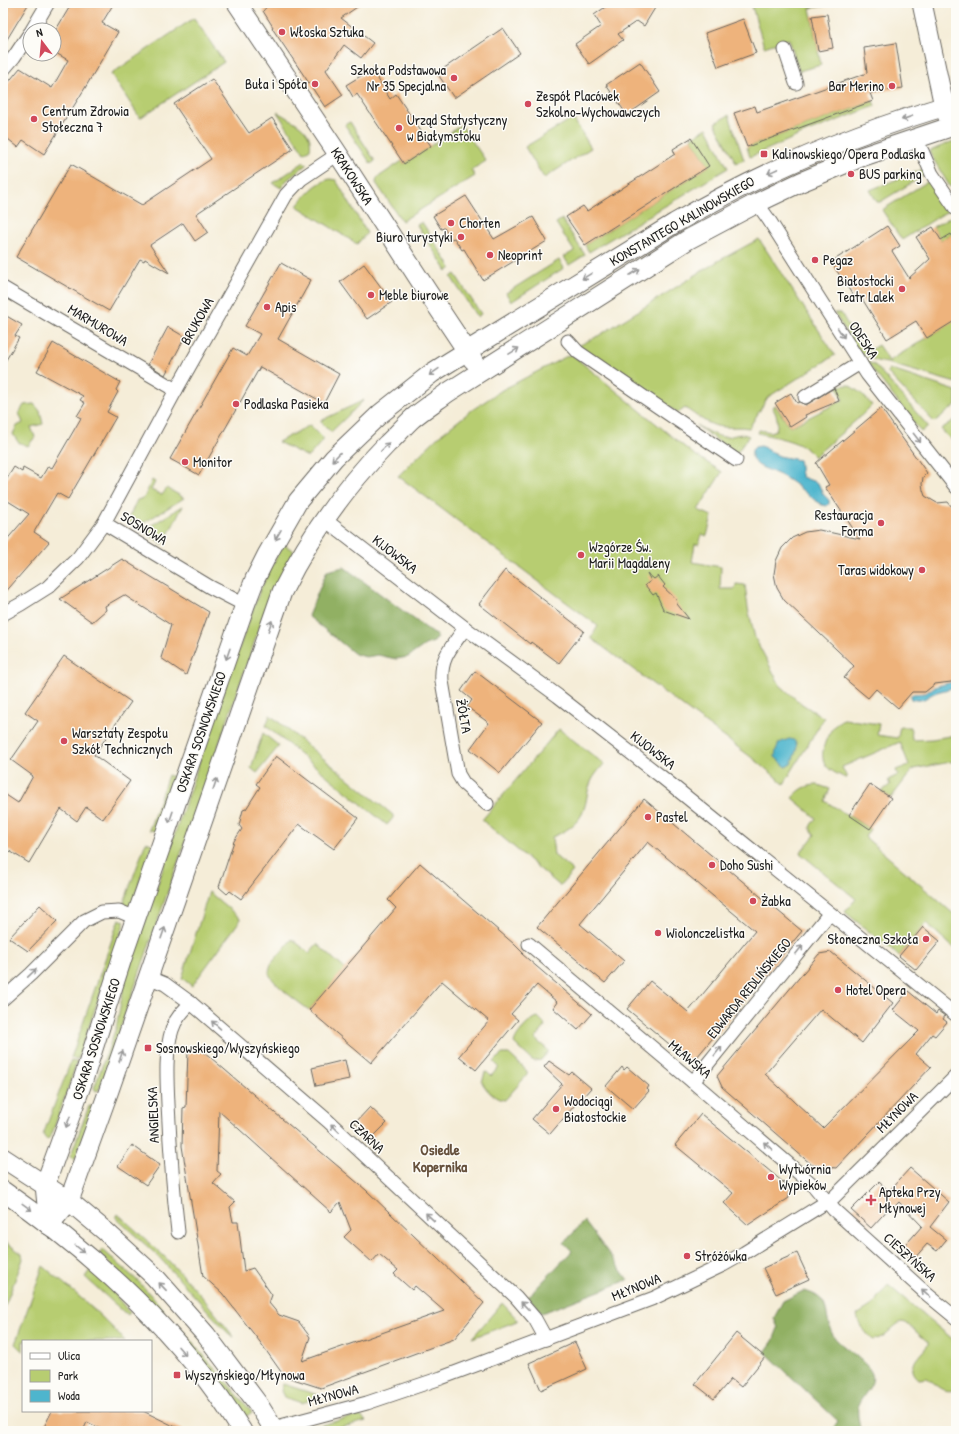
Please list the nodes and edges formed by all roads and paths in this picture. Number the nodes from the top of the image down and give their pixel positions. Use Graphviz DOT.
graph roads {
  1 [pos="48,3"];
  2 [pos="237,3"];
  3 [pos="922,3"];
  4 [pos="37,22"];
  5 [pos="22,45"];
  6 [pos="785,50"];
  7 [pos="3,70"];
  8 [pos="796,83"];
  9 [pos="950,104"];
  10 [pos="953,125"];
  11 [pos="922,151"];
  12 [pos="338,154"];
  13 [pos="745,184"];
  14 [pos="757,203"];
  15 [pos="956,209"];
  16 [pos="3,288"];
  17 [pos="568,341"];
  18 [pos="467,351"];
  19 [pos="860,363"];
  20 [pos="481,371"];
  21 [pos="176,390"];
  22 [pos="806,397"];
  23 [pos="736,460"];
  24 [pos="956,487"];
  25 [pos="298,501"];
  26 [pos="324,519"];
  27 [pos="104,523"];
  28 [pos="244,605"];
  29 [pos="3,614"];
  30 [pos="465,628"];
  31 [pos="487,804"];
  32 [pos="829,914"];
  33 [pos="136,918"];
  34 [pos="529,944"];
  35 [pos="148,977"];
  36 [pos="3,999"];
  37 [pos="190,1003"];
  38 [pos="956,1015"];
  39 [pos="956,1076"];
  40 [pos="82,1082"];
  41 [pos="693,1082"];
  42 [pos="108,1093"];
  43 [pos="3,1158"];
  44 [pos="45,1185"];
  45 [pos="3,1191"];
  46 [pos="69,1201"];
  47 [pos="827,1202"];
  48 [pos="49,1225"];
  49 [pos="178,1232"];
  50 [pos="187,1312"];
  51 [pos="956,1318"];
  52 [pos="164,1330"];
  53 [pos="546,1339"];
  54 [pos="274,1429"];
  55 [pos="242,1431"];
  1 -- 4 [label="street"];
  2 -- 12 [label="street, KRAKOWSKA"];
  3 -- 9 [label="street"];
  5 -- 7 [label="street"];
  6 -- 8 [label="street"];
  9 -- 10 [label="street"];
  9 -- 13 [label="street, KONSTANTEGO KALINOWSKIEGO, one-way"];
  10 -- 14 [label="street, KONSTANTEGO KALINOWSKIEGO"];
  11 -- 15 [label="street"];
  12 -- 18 [label="street, KRAKOWSKA"];
  12 -- 21 [label="street, BRUKOWA"];
  13 -- 14 [label="street"];
  13 -- 18 [label="street, KONSTANTEGO KALINOWSKIEGO, one-way"];
  14 -- 19 [label="street, ODESKA, one-way"];
  20 -- 14 [label="street, KONSTANTEGO KALINOWSKIEGO, one-way"];
  16 -- 21 [label="street, MARMUROWA"];
  17 -- 23 [label="street"];
  18 -- 20 [label="street, KRAKOWSKA"];
  18 -- 25 [label="street, OSKARA SOSNOWSKIEGO, one-way"];
  19 -- 22 [label="street"];
  19 -- 24 [label="street, ODESKA, one-way"];
  26 -- 20 [label="street, OSKARA SOSNOWSKIEGO, one-way"];
  21 -- 27 [label="street, BRUKOWA"];
  25 -- 26 [label="street"];
  25 -- 28 [label="street, OSKARA SOSNOWSKIEGO, one-way"];
  26 -- 30 [label="street, KIJOWSKA"];
  35 -- 26 [label="street, OSKARA SOSNOWSKIEGO, one-way"];
  27 -- 28 [label="street, SOSNOWA"];
  27 -- 29 [label="street, SOSNOWA"];
  28 -- 33 [label="street, OSKARA SOSNOWSKIEGO, one-way"];
  30 -- 31 [label="street, ŻÓŁTA"];
  30 -- 32 [label="street, KIJOWSKA"];
  32 -- 38 [label="street, KIJOWSKA"];
  41 -- 32 [label="street, EDWARDA REDLIŃSKIEGO, one-way"];
  36 -- 33 [label="street, one-way"];
  33 -- 40 [label="street, OSKARA SOSNOWSKIEGO"];
  34 -- 41 [label="street, MŁAWSKA"];
  35 -- 37 [label="street, CZARNA"];
  42 -- 35 [label="street, OSKARA SOSNOWSKIEGO, one-way"];
  37 -- 49 [label="street, ANGIELSKA"];
  53 -- 37 [label="street, CZARNA, one-way"];
  39 -- 47 [label="street, MŁYNOWA"];
  40 -- 42 [label="street"];
  40 -- 44 [label="street, OSKARA SOSNOWSKIEGO, one-way"];
  47 -- 41 [label="street, MŁAWSKA, one-way"];
  42 -- 46 [label="street, OSKARA SOSNOWSKIEGO"];
  43 -- 44 [label="street"];
  44 -- 46 [label="street"];
  44 -- 48 [label="street"];
  45 -- 48 [label="street, one-way"];
  46 -- 48 [label="street, OSKARA SOSNOWSKIEGO"];
  50 -- 46 [label="street, one-way"];
  51 -- 47 [label="street, CIESZYŃSKA, one-way"];
  47 -- 53 [label="street, MŁYNOWA"];
  48 -- 52 [label="street, one-way"];
  50 -- 52 [label="street"];
  50 -- 54 [label="street"];
  52 -- 55 [label="street, one-way"];
  53 -- 54 [label="street, MŁYNOWA"];
}
